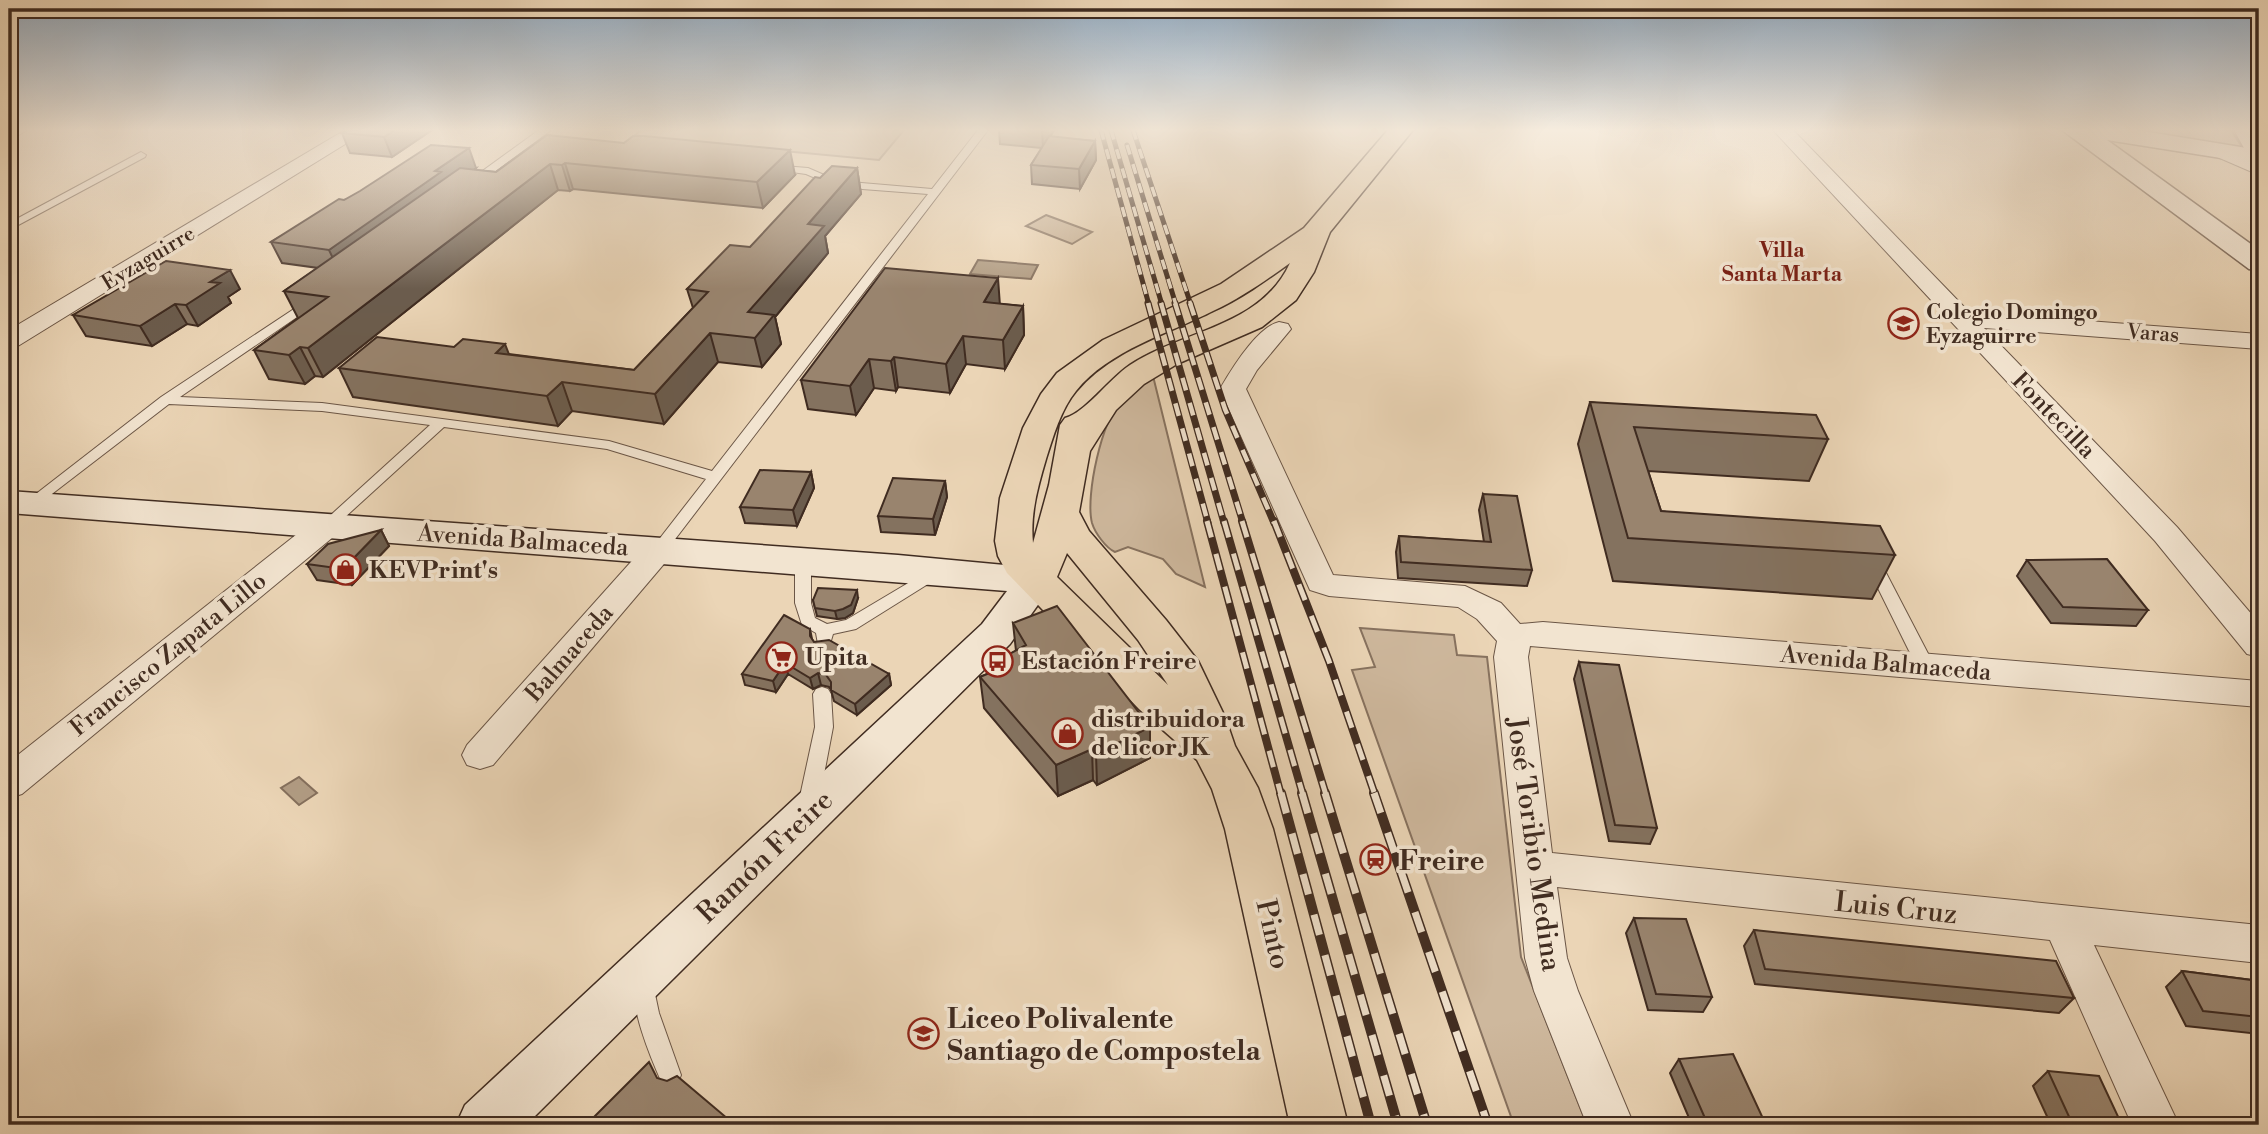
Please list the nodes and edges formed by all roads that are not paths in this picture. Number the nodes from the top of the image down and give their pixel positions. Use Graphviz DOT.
graph roads {
  1 [pos="91,183"];
  2 [pos="271,183"];
  3 [pos="475,183"];
  4 [pos="834,183"];
  5 [pos="943,183"];
  6 [pos="1357,183"];
  7 [pos="1833,183"];
  8 [pos="2157,183"];
  9 [pos="464,190"];
  10 [pos="936,192"];
  11 [pos="9,227"];
  12 [pos="1316,232"];
  13 [pos="2259,263"];
  14 [pos="318,296"];
  15 [pos="1963,319"];
  16 [pos="1279,329"];
  17 [pos="9,341"];
  18 [pos="2259,341"];
  19 [pos="1100,378"];
  20 [pos="166,400"];
  21 [pos="441,423"];
  22 [pos="1073,451"];
  23 [pos="1031,452"];
  24 [pos="715,477"];
  25 [pos="20,503"];
  26 [pos="1062,514"];
  27 [pos="327,526"];
  28 [pos="658,551"];
  29 [pos="1852,555"];
  30 [pos="803,561"];
  31 [pos="941,571"];
  32 [pos="1036,581"];
  33 [pos="1514,638"];
  34 [pos="2259,645"];
  35 [pos="1926,667"];
  36 [pos="822,694"];
  37 [pos="2259,694"];
  38 [pos="1213,748"];
  39 [pos="480,755"];
  40 [pos="12,777"];
  41 [pos="806,817"];
  42 [pos="1534,868"];
  43 [pos="2064,925"];
  44 [pos="2259,944"];
  45 [pos="643,973"];
  46 [pos="670,1075"];
  47 [pos="485,1125"];
  48 [pos="1319,1125"];
  49 [pos="1610,1125"];
  50 [pos="2156,1125"];
  1 -- 11 [label="lane"];
  2 -- 17 [label="street, Eyzaguirre"];
  3 -- 9 [label="lane"];
  4 -- 10 [label="lane"];
  5 -- 10 [label="lane"];
  6 -- 12 [label="main road"];
  7 -- 15 [label="street, Fontecilla"];
  8 -- 13 [label="main road"];
  10 -- 24 [label="lane"];
  12 -- 19 [label="main road"];
  12 -- 22 [label="main road"];
  12 -- 23 [label="main road"];
  14 -- 20 [label="lane"];
  15 -- 18 [label="street, Varas"];
  15 -- 34 [label="street, Fontecilla"];
  16 -- 33 [label="street"];
  19 -- 22 [label="main road"];
  19 -- 23 [label="main road"];
  20 -- 21 [label="lane"];
  20 -- 25 [label="lane"];
  21 -- 24 [label="lane"];
  21 -- 27 [label="lane"];
  22 -- 26 [label="main road"];
  23 -- 32 [label="main road, Pinto"];
  24 -- 28 [label="lane"];
  25 -- 27 [label="main road, Avenida Balmaceda"];
  26 -- 32 [label="main road"];
  26 -- 38 [label="main road, Pinto"];
  27 -- 28 [label="main road, Avenida Balmaceda"];
  27 -- 40 [label="street, Francisco Zapata Lillo"];
  28 -- 30 [label="main road, Avenida Balmaceda"];
  28 -- 39 [label="street, Balmaceda"];
  29 -- 35 [label="lane"];
  30 -- 31 [label="main road, Avenida Balmaceda"];
  30 -- 31 [label="lane"];
  31 -- 32 [label="main road, Avenida Balmaceda"];
  32 -- 38 [label="main road, Pinto"];
  32 -- 41 [label="main road, Ramón Freire"];
  33 -- 35 [label="street, Avenida Balmaceda"];
  33 -- 42 [label="street, José Toribio Medina"];
  35 -- 37 [label="street, Avenida Balmaceda"];
  36 -- 41 [label="lane"];
  38 -- 48 [label="main road, Pinto"];
  41 -- 45 [label="main road, Ramón Freire"];
  42 -- 43 [label="street, Luis Cruz"];
  42 -- 49 [label="street, José Toribio Medina"];
  43 -- 44 [label="street, Luis Cruz"];
  43 -- 50 [label="street"];
  45 -- 46 [label="lane"];
  45 -- 47 [label="main road, Ramón Freire"];
}
